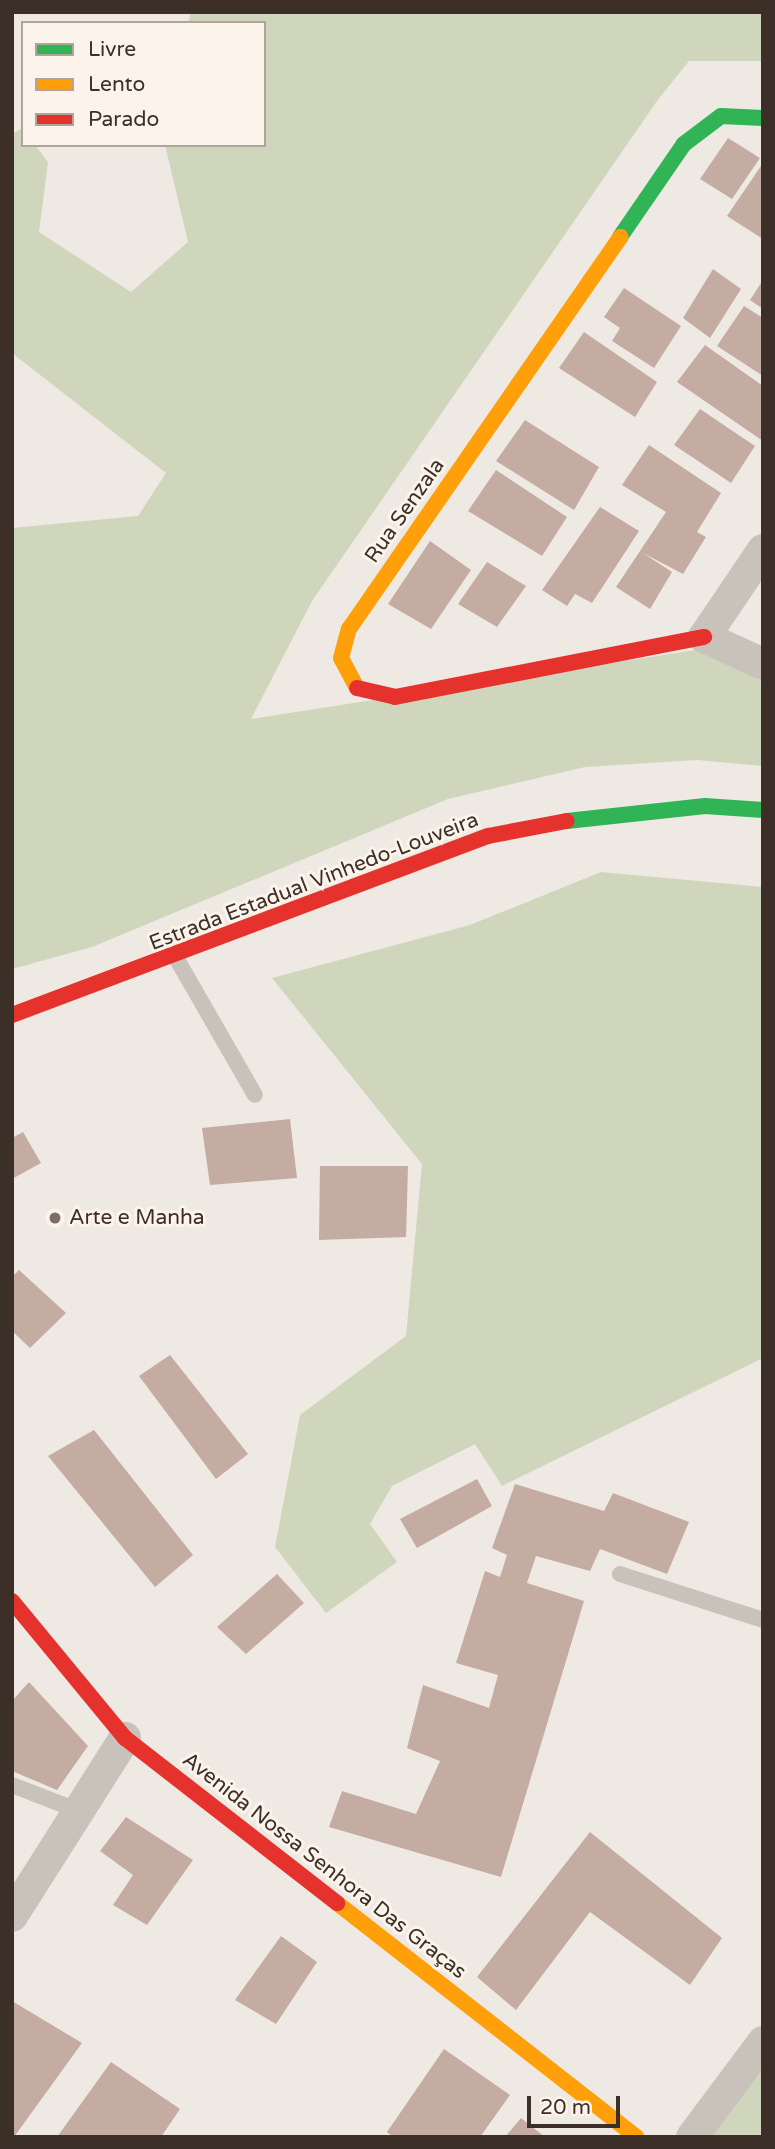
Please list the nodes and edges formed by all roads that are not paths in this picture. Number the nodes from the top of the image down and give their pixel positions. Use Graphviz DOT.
graph roads {
  1 [pos="763,118"];
  2 [pos="763,550"];
  3 [pos="704,636"];
  4 [pos="763,664"];
  5 [pos="762,809"];
  6 [pos="175,956"];
  7 [pos="12,1015"];
  8 [pos="256,1095"];
  9 [pos="620,1574"];
  10 [pos="12,1601"];
  11 [pos="763,1620"];
  12 [pos="125,1738"];
  13 [pos="12,1786"];
  14 [pos="79,1811"];
  15 [pos="12,1916"];
  16 [pos="763,2042"];
  17 [pos="637,2137"];
  18 [pos="692,2137"];
  1 -- 3 [label="street, Rua Senzala"];
  2 -- 3 [label="street"];
  3 -- 4 [label="street"];
  5 -- 6 [label="street, Estrada Estadual Vinhedo-Louveira"];
  6 -- 7 [label="street, Estrada Estadual Vinhedo-Louveira"];
  6 -- 8 [label="lane"];
  9 -- 11 [label="lane"];
  10 -- 12 [label="street, Avenida Nossa Senhora Das Graças"];
  12 -- 14 [label="street"];
  12 -- 17 [label="street, Avenida Nossa Senhora Das Graças"];
  13 -- 14 [label="lane"];
  14 -- 15 [label="street"];
  16 -- 18 [label="street"];
}
